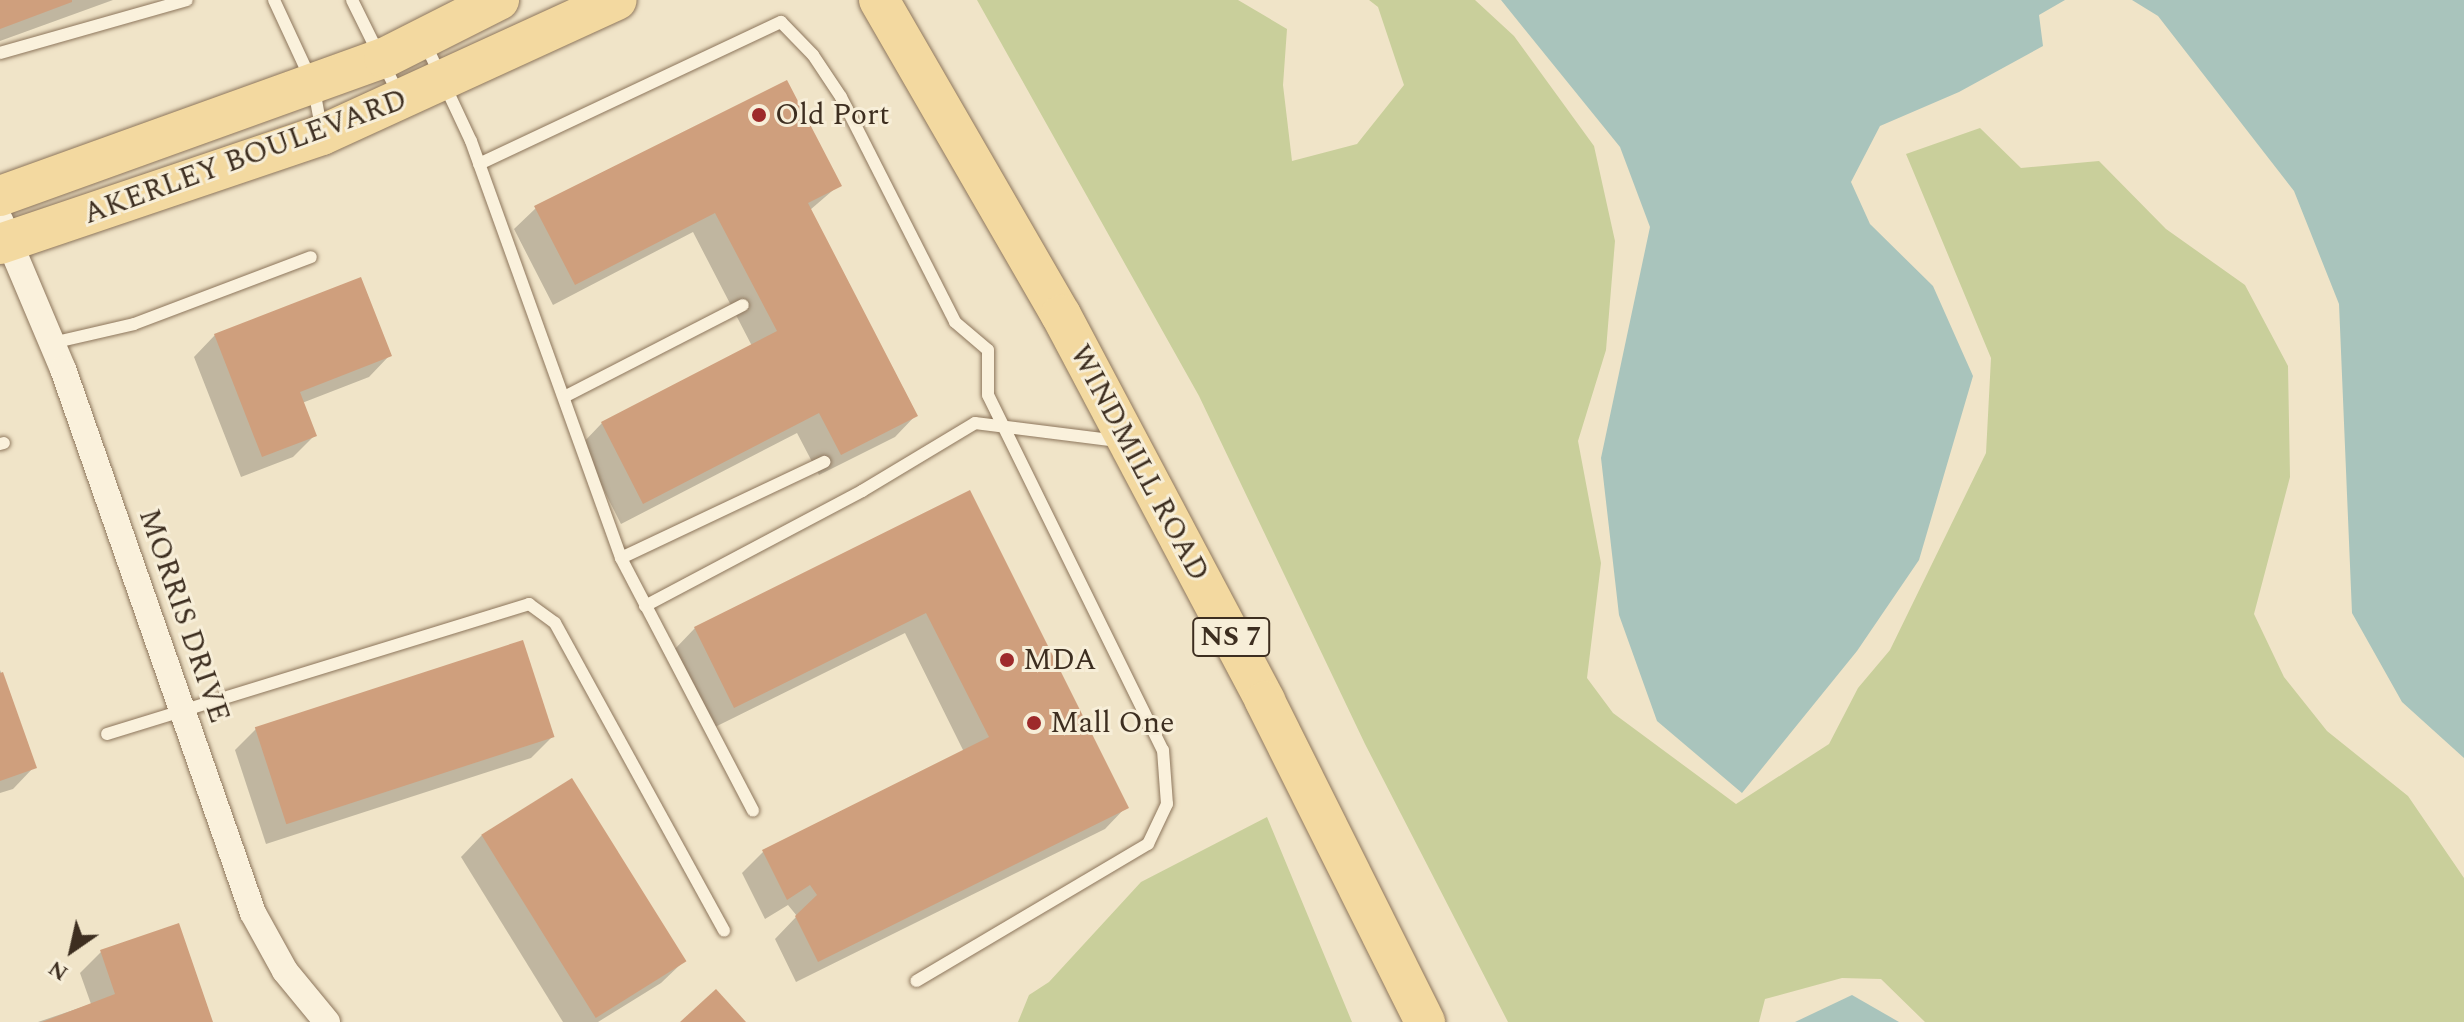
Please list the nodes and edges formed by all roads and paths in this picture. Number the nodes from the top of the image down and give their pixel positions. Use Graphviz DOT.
graph roads {
  1 [pos="187,0"];
  2 [pos="274,0"];
  3 [pos="352,0"];
  4 [pos="499,0"];
  5 [pos="617,0"];
  6 [pos="879,0"];
  7 [pos="424,41"];
  8 [pos="0,53"];
  9 [pos="384,58"];
  10 [pos="446,81"];
  11 [pos="313,84"];
  12 [pos="402,102"];
  13 [pos="322,135"];
  14 [pos="479,164"];
  15 [pos="0,196"];
  16 [pos="3,235"];
  17 [pos="311,257"];
  18 [pos="743,305"];
  19 [pos="52,343"];
  20 [pos="564,397"];
  21 [pos="1002,426"];
  22 [pos="1128,442"];
  23 [pos="824,462"];
  24 [pos="621,558"];
  25 [pos="645,606"];
  26 [pos="182,708"];
  27 [pos="107,734"];
  28 [pos="753,811"];
  29 [pos="724,931"];
  30 [pos="916,981"];
  31 [pos="327,1022"];
  32 [pos="1425,1022"];
  1 -- 8 [label="lane"];
  2 -- 11 [label="lane"];
  3 -- 9 [label="lane"];
  4 -- 7 [label="main road, AKERLEY BOULEVARD"];
  5 -- 10 [label="main road, AKERLEY BOULEVARD"];
  6 -- 22 [label="main road, WINDMILL ROAD / NS 7"];
  7 -- 9 [label="main road, AKERLEY BOULEVARD"];
  7 -- 10 [label="lane"];
  9 -- 11 [label="main road, AKERLEY BOULEVARD"];
  9 -- 12 [label="lane"];
  10 -- 12 [label="main road, AKERLEY BOULEVARD"];
  10 -- 14 [label="lane"];
  11 -- 13 [label="lane"];
  11 -- 15 [label="main road, AKERLEY BOULEVARD"];
  12 -- 13 [label="main road, AKERLEY BOULEVARD"];
  13 -- 16 [label="main road, AKERLEY BOULEVARD"];
  14 -- 20 [label="lane"];
  14 -- 21 [label="lane"];
  16 -- 19 [label="street, MORRIS DRIVE"];
  17 -- 19 [label="lane"];
  18 -- 20 [label="lane"];
  19 -- 26 [label="street, MORRIS DRIVE"];
  20 -- 24 [label="lane"];
  21 -- 22 [label="lane"];
  21 -- 25 [label="lane"];
  21 -- 30 [label="lane"];
  22 -- 32 [label="main road, WINDMILL ROAD / NS 7"];
  23 -- 24 [label="lane"];
  24 -- 25 [label="lane"];
  25 -- 28 [label="lane"];
  26 -- 27 [label="lane"];
  26 -- 29 [label="lane"];
  26 -- 31 [label="street, MORRIS DRIVE"];
}
